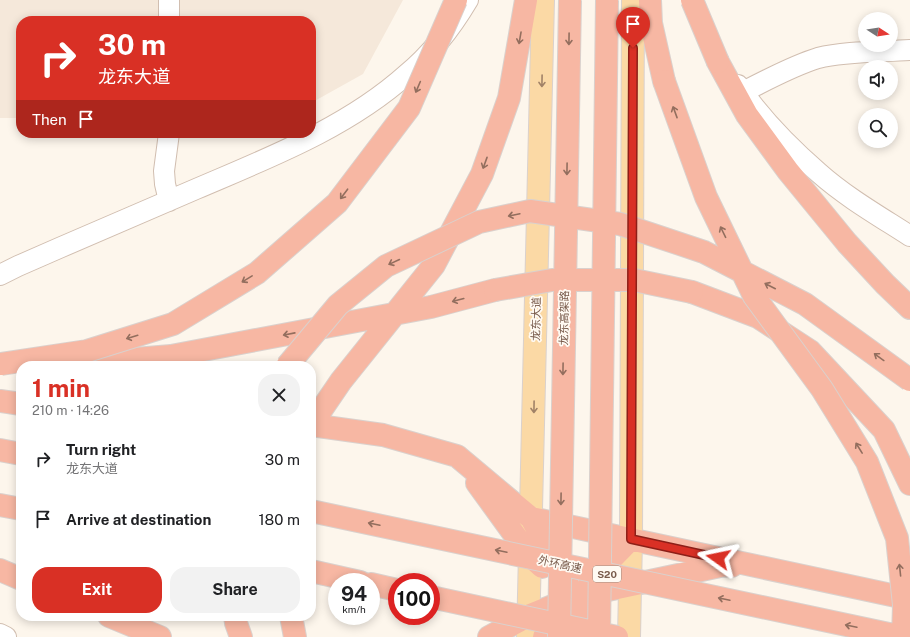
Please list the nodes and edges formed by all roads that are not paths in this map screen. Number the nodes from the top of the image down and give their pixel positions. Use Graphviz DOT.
graph roads {
  1 [pos="169,0"];
  2 [pos="456,0"];
  3 [pos="468,0"];
  4 [pos="526,0"];
  5 [pos="544,0"];
  6 [pos="570,0"];
  7 [pos="607,0"];
  8 [pos="633,0"];
  9 [pos="650,0"];
  10 [pos="691,0"];
  11 [pos="170,16"];
  12 [pos="910,50"];
  13 [pos="743,92"];
  14 [pos="316,134"];
  15 [pos="169,138"];
  16 [pos="308,138"];
  17 [pos="169,201"];
  18 [pos="910,236"];
  19 [pos="0,275"];
  20 [pos="910,308"];
  21 [pos="20,361"];
  22 [pos="111,361"];
  23 [pos="291,361"];
  24 [pos="16,362"];
  25 [pos="0,364"];
  26 [pos="16,364"];
  27 [pos="910,380"];
  28 [pos="0,401"];
  29 [pos="16,403"];
  30 [pos="316,418"];
  31 [pos="316,426"];
  32 [pos="0,450"];
  33 [pos="16,453"];
  34 [pos="457,456"];
  35 [pos="910,484"];
  36 [pos="0,505"];
  37 [pos="16,508"];
  38 [pos="316,512"];
  39 [pos="531,518"];
  40 [pos="631,539"];
  41 [pos="530,556"];
  42 [pos="762,567"];
  43 [pos="0,570"];
  44 [pos="316,573"];
  45 [pos="328,575"];
  46 [pos="16,577"];
  47 [pos="631,586"];
  48 [pos="575,597"];
  49 [pos="440,599"];
  50 [pos="910,599"];
  51 [pos="121,621"];
  52 [pos="236,621"];
  53 [pos="292,621"];
  54 [pos="528,627"];
  55 [pos="0,634"];
  56 [pos="6,637"];
  57 [pos="160,637"];
  58 [pos="241,637"];
  59 [pos="295,637"];
  60 [pos="489,637"];
  61 [pos="544,637"];
  62 [pos="559,637"];
  63 [pos="600,637"];
  64 [pos="617,637"];
  65 [pos="629,637"];
  66 [pos="903,637"];
  1 -- 11 [label="street"];
  2 -- 21 [label="highway, one-way, bridge"];
  3 -- 14 [label="street"];
  4 -- 30 [label="highway, one-way"];
  5 -- 39 [label="main road, 龙东大道, one-way"];
  6 -- 62 [label="highway, 龙东高架路, one-way, bridge"];
  7 -- 63 [label="highway, bridge"];
  8 -- 40 [label="main road"];
  66 -- 9 [label="highway, one-way, bridge"];
  10 -- 13 [label="street"];
  10 -- 20 [label="highway, bridge"];
  12 -- 13 [label="street"];
  13 -- 18 [label="street"];
  15 -- 17 [label="street"];
  16 -- 17 [label="street"];
  17 -- 19 [label="street"];
  35 -- 22 [label="highway, one-way, bridge"];
  27 -- 23 [label="highway, one-way, bridge"];
  24 -- 25 [label="highway, one-way, bridge"];
  26 -- 25 [label="highway, one-way, bridge"];
  28 -- 29 [label="highway"];
  31 -- 34 [label="highway"];
  32 -- 33 [label="highway"];
  34 -- 39 [label="highway"];
  34 -- 41 [label="highway"];
  36 -- 37 [label="highway"];
  66 -- 38 [label="highway, 外环高速 / S20, one-way, bridge"];
  39 -- 40 [label="highway"];
  39 -- 41 [label="main road, 龙东大道"];
  39 -- 48 [label="highway"];
  40 -- 42 [label="highway"];
  40 -- 47 [label="main road"];
  40 -- 48 [label="highway"];
  41 -- 48 [label="highway"];
  41 -- 54 [label="main road, 龙东大道"];
  42 -- 47 [label="highway"];
  42 -- 50 [label="highway"];
  43 -- 46 [label="highway"];
  44 -- 45 [label="highway"];
  47 -- 48 [label="highway"];
  47 -- 65 [label="main road"];
  48 -- 54 [label="highway"];
  48 -- 61 [label="highway"];
  48 -- 63 [label="highway"];
  48 -- 65 [label="highway"];
  49 -- 64 [label="highway, bridge"];
  51 -- 57 [label="highway"];
  52 -- 58 [label="highway"];
  53 -- 59 [label="highway"];
  54 -- 60 [label="highway"];
  55 -- 56 [label="street"];
}
